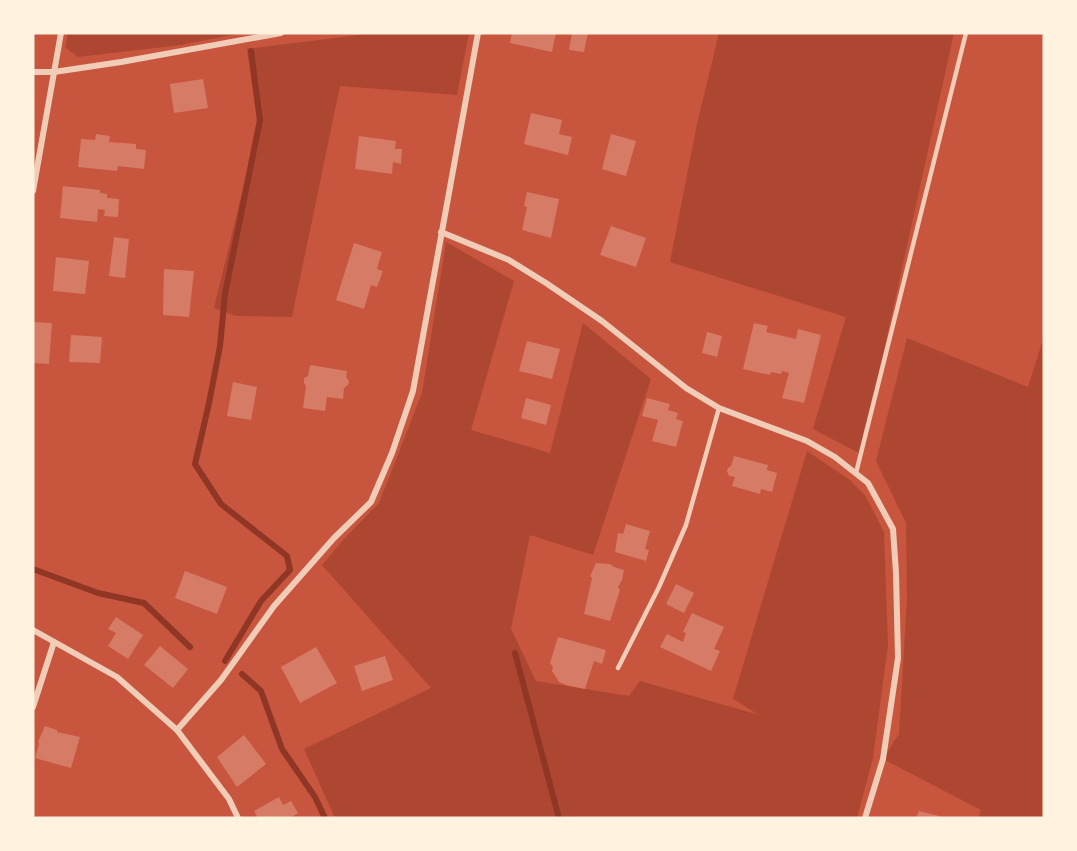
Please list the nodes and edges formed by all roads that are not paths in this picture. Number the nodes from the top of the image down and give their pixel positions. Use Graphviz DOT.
graph roads {
  1 [pos="61,33"];
  2 [pos="281,33"];
  3 [pos="478,33"];
  4 [pos="966,33"];
  5 [pos="33,72"];
  6 [pos="54,72"];
  7 [pos="33,191"];
  8 [pos="441,232"];
  9 [pos="719,408"];
  10 [pos="856,474"];
  11 [pos="33,630"];
  12 [pos="54,642"];
  13 [pos="618,668"];
  14 [pos="33,707"];
  15 [pos="177,730"];
  16 [pos="238,818"];
  17 [pos="865,818"];
  1 -- 6 [label="street"];
  2 -- 6 [label="street"];
  3 -- 8 [label="street"];
  4 -- 10 [label="lane"];
  5 -- 6 [label="street"];
  6 -- 7 [label="street"];
  8 -- 9 [label="street"];
  8 -- 15 [label="street"];
  9 -- 10 [label="street"];
  9 -- 13 [label="lane"];
  10 -- 17 [label="street"];
  11 -- 12 [label="street"];
  12 -- 14 [label="street"];
  12 -- 15 [label="street"];
  15 -- 16 [label="street"];
}
